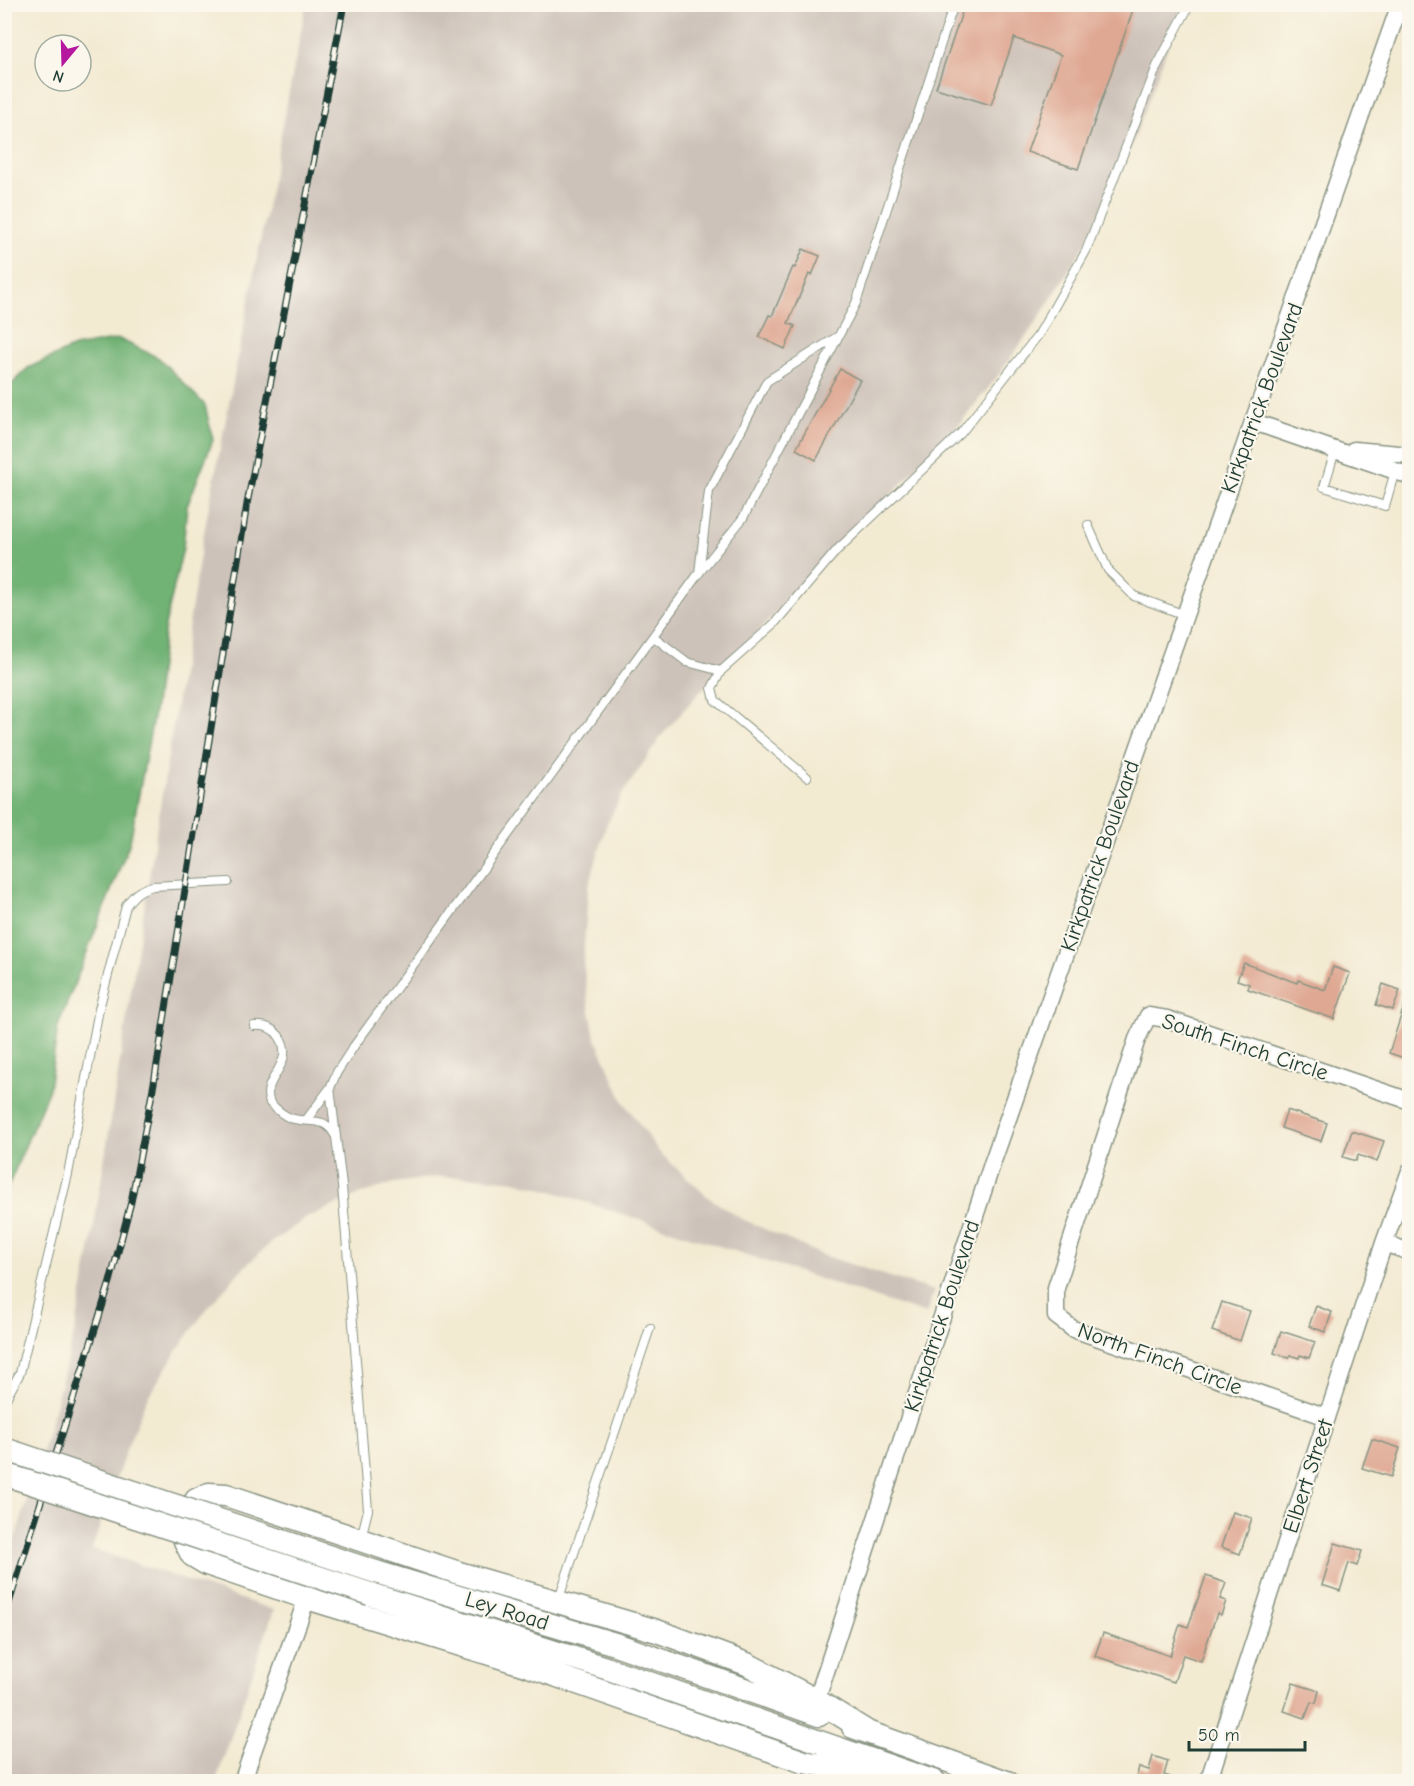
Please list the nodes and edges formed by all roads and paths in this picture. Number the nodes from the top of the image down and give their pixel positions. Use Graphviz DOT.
graph roads {
  1 [pos="954,4"];
  2 [pos="1190,4"];
  3 [pos="1400,4"];
  4 [pos="839,336"];
  5 [pos="1254,422"];
  6 [pos="1328,448"];
  7 [pos="1410,455"];
  8 [pos="1402,474"];
  9 [pos="1088,525"];
  10 [pos="699,573"];
  11 [pos="1185,615"];
  12 [pos="654,637"];
  13 [pos="721,671"];
  14 [pos="807,777"];
  15 [pos="228,882"];
  16 [pos="254,1026"];
  17 [pos="330,1088"];
  18 [pos="1410,1101"];
  19 [pos="306,1119"];
  20 [pos="337,1138"];
  21 [pos="1410,1171"];
  22 [pos="1090,1186"];
  23 [pos="1384,1243"];
  24 [pos="1410,1252"];
  25 [pos="650,1328"];
  26 [pos="4,1402"];
  27 [pos="1327,1417"];
  28 [pos="4,1449"];
  29 [pos="4,1474"];
  30 [pos="360,1539"];
  31 [pos="307,1598"];
  32 [pos="558,1602"];
  33 [pos="814,1706"];
  34 [pos="788,1731"];
  35 [pos="242,1782"];
  36 [pos="918,1782"];
  37 [pos="935,1782"];
  38 [pos="1007,1782"];
  39 [pos="1208,1782"];
  1 -- 4 [label="lane"];
  2 -- 13 [label="lane"];
  3 -- 5 [label="street, Kirkpatrick Boulevard"];
  4 -- 10 [label="lane"];
  4 -- 10 [label="lane"];
  5 -- 6 [label="street"];
  5 -- 11 [label="street, Kirkpatrick Boulevard"];
  6 -- 7 [label="street"];
  6 -- 8 [label="street"];
  6 -- 8 [label="lane"];
  9 -- 11 [label="lane"];
  10 -- 12 [label="lane"];
  11 -- 33 [label="street, Kirkpatrick Boulevard"];
  12 -- 13 [label="lane"];
  12 -- 17 [label="lane"];
  13 -- 14 [label="lane"];
  15 -- 26 [label="lane"];
  16 -- 19 [label="lane"];
  17 -- 19 [label="lane"];
  17 -- 20 [label="lane"];
  18 -- 22 [label="street, South Finch Circle"];
  19 -- 20 [label="lane"];
  20 -- 30 [label="lane"];
  21 -- 23 [label="street, Elbert Street"];
  22 -- 27 [label="street, North Finch Circle"];
  23 -- 24 [label="street"];
  23 -- 27 [label="street, Elbert Street"];
  25 -- 32 [label="lane"];
  27 -- 39 [label="street, Elbert Street"];
  28 -- 33 [label="main road, Ley Road, bridge"];
  29 -- 34 [label="main road, Ley Road, bridge"];
  30 -- 31 [label="main road"];
  30 -- 32 [label="main road"];
  31 -- 35 [label="street"];
  31 -- 36 [label="main road"];
  32 -- 33 [label="main road"];
  33 -- 34 [label="main road"];
  33 -- 38 [label="main road, Ley Road"];
  34 -- 37 [label="main road, Ley Road"];
}
